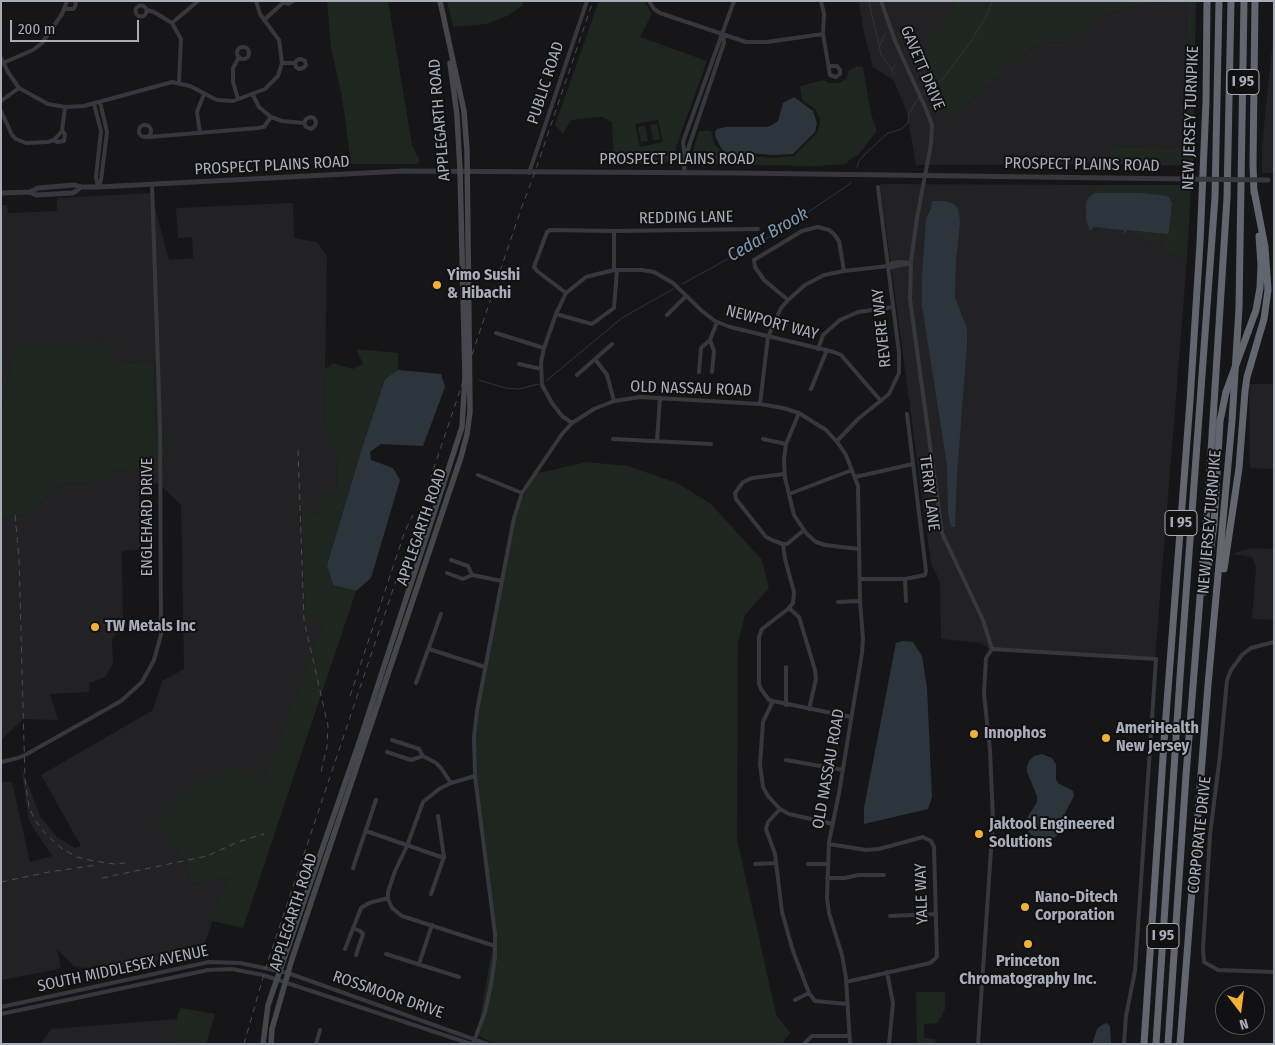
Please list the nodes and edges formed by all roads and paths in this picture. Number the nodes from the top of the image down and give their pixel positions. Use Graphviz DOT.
graph roads {
  1 [pos="67,1"];
  2 [pos="76,1"];
  3 [pos="198,1"];
  4 [pos="256,1"];
  5 [pos="294,1"];
  6 [pos="440,1"];
  7 [pos="587,1"];
  8 [pos="649,1"];
  9 [pos="734,1"];
  10 [pos="821,1"];
  11 [pos="881,1"];
  12 [pos="1208,1"];
  13 [pos="1219,1"];
  14 [pos="1231,1"];
  15 [pos="1244,1"];
  16 [pos="1255,1"];
  17 [pos="284,2"];
  18 [pos="65,9"];
  19 [pos="147,10"];
  20 [pos="264,20"];
  21 [pos="172,23"];
  22 [pos="723,34"];
  23 [pos="823,34"];
  24 [pos="238,57"];
  25 [pos="1,58"];
  26 [pos="3,63"];
  27 [pos="282,63"];
  28 [pos="295,63"];
  29 [pos="830,66"];
  30 [pos="179,82"];
  31 [pos="19,88"];
  32 [pos="204,94"];
  33 [pos="254,94"];
  34 [pos="238,99"];
  35 [pos="1,101"];
  36 [pos="100,102"];
  37 [pos="94,104"];
  38 [pos="65,108"];
  39 [pos="1,111"];
  40 [pos="272,117"];
  41 [pos="304,123"];
  42 [pos="62,131"];
  43 [pos="200,133"];
  44 [pos="149,137"];
  45 [pos="54,140"];
  46 [pos="685,158"];
  47 [pos="460,172"];
  48 [pos="467,172"];
  49 [pos="529,173"];
  50 [pos="684,173"];
  51 [pos="926,175"];
  52 [pos="1271,180"];
  53 [pos="152,184"];
  54 [pos="98,187"];
  55 [pos="878,187"];
  56 [pos="1254,190"];
  57 [pos="1,193"];
  58 [pos="758,230"];
  59 [pos="614,231"];
  60 [pos="911,263"];
  61 [pos="888,266"];
  62 [pos="616,270"];
  63 [pos="844,271"];
  64 [pos="566,293"];
  65 [pos="686,296"];
  66 [pos="788,300"];
  67 [pos="893,307"];
  68 [pos="556,314"];
  69 [pos="667,315"];
  70 [pos="718,322"];
  71 [pos="496,333"];
  72 [pos="768,337"];
  73 [pos="710,340"];
  74 [pos="612,344"];
  75 [pos="544,348"];
  76 [pos="818,349"];
  77 [pos="827,350"];
  78 [pos="595,359"];
  79 [pos="518,364"];
  80 [pos="541,369"];
  81 [pos="699,372"];
  82 [pos="712,372"];
  83 [pos="577,375"];
  84 [pos="811,389"];
  85 [pos="660,398"];
  86 [pos="614,401"];
  87 [pos="880,401"];
  88 [pos="760,404"];
  89 [pos="799,413"];
  90 [pos="907,414"];
  91 [pos="572,423"];
  92 [pos="613,439"];
  93 [pos="763,439"];
  94 [pos="658,441"];
  95 [pos="837,441"];
  96 [pos="711,444"];
  97 [pos="786,444"];
  98 [pos="913,464"];
  99 [pos="852,470"];
  100 [pos="784,474"];
  101 [pos="478,475"];
  102 [pos="855,477"];
  103 [pos="522,494"];
  104 [pos="788,494"];
  105 [pos="804,530"];
  106 [pos="783,544"];
  107 [pos="859,549"];
  108 [pos="451,560"];
  109 [pos="447,573"];
  110 [pos="472,575"];
  111 [pos="860,579"];
  112 [pos="905,579"];
  113 [pos="502,581"];
  114 [pos="860,601"];
  115 [pos="906,601"];
  116 [pos="838,602"];
  117 [pos="789,608"];
  118 [pos="441,614"];
  119 [pos="1215,621"];
  120 [pos="1274,642"];
  121 [pos="992,649"];
  122 [pos="429,650"];
  123 [pos="485,667"];
  124 [pos="786,667"];
  125 [pos="416,683"];
  126 [pos="1193,694"];
  127 [pos="773,702"];
  128 [pos="786,705"];
  129 [pos="809,709"];
  130 [pos="851,717"];
  131 [pos="392,740"];
  132 [pos="387,752"];
  133 [pos="423,756"];
  134 [pos="786,760"];
  135 [pos="1,762"];
  136 [pos="842,770"];
  137 [pos="475,776"];
  138 [pos="451,782"];
  139 [pos="376,800"];
  140 [pos="780,809"];
  141 [pos="438,816"];
  142 [pos="832,824"];
  143 [pos="366,831"];
  144 [pos="829,844"];
  145 [pos="407,846"];
  146 [pos="444,858"];
  147 [pos="776,863"];
  148 [pos="755,864"];
  149 [pos="808,864"];
  150 [pos="827,864"];
  151 [pos="353,868"];
  152 [pos="884,875"];
  153 [pos="828,878"];
  154 [pos="432,894"];
  155 [pos="388,898"];
  156 [pos="935,914"];
  157 [pos="890,916"];
  158 [pos="432,925"];
  159 [pos="353,928"];
  160 [pos="495,946"];
  161 [pos="344,949"];
  162 [pos="386,954"];
  163 [pos="356,955"];
  164 [pos="418,964"];
  165 [pos="280,972"];
  166 [pos="887,972"];
  167 [pos="1274,972"];
  168 [pos="288,974"];
  169 [pos="459,977"];
  170 [pos="277,981"];
  171 [pos="846,982"];
  172 [pos="286,983"];
  173 [pos="808,994"];
  174 [pos="795,1000"];
  175 [pos="847,1004"];
  176 [pos="1,1007"];
  177 [pos="1,1014"];
  178 [pos="320,1030"];
  179 [pos="850,1036"];
  180 [pos="475,1039"];
  181 [pos="263,1044"];
  182 [pos="271,1044"];
  183 [pos="316,1044"];
  184 [pos="472,1044"];
  185 [pos="488,1044"];
  186 [pos="804,1044"];
  187 [pos="850,1044"];
  188 [pos="889,1044"];
  189 [pos="978,1044"];
  190 [pos="1124,1044"];
  191 [pos="1144,1044"];
  192 [pos="1156,1044"];
  193 [pos="1168,1044"];
  194 [pos="1180,1044"];
  1 -- 18 [label="street"];
  2 -- 18 [label="street"];
  3 -- 21 [label="street"];
  4 -- 20 [label="street"];
  5 -- 17 [label="street"];
  6 -- 47 [label="main road, APPLEGARTH ROAD"];
  6 -- 48 [label="main road, APPLEGARTH ROAD"];
  7 -- 49 [label="street, PUBLIC ROAD"];
  8 -- 22 [label="street"];
  9 -- 22 [label="street"];
  10 -- 23 [label="street"];
  11 -- 51 [label="street, GAVETT DRIVE"];
  12 -- 191 [label="highway, NEW JERSEY TURNPIKE / I 95"];
  13 -- 192 [label="highway, NEW JERSEY TURNPIKE / I 95"];
  14 -- 126 [label="highway, NEW JERSEY TURNPIKE / I 95"];
  15 -- 119 [label="highway, NEW JERSEY TURNPIKE / I 95"];
  16 -- 56 [label="highway"];
  17 -- 20 [label="street"];
  18 -- 26 [label="street"];
  19 -- 21 [label="street"];
  20 -- 27 [label="street"];
  21 -- 30 [label="street"];
  22 -- 23 [label="street"];
  22 -- 46 [label="street"];
  22 -- 46 [label="street"];
  23 -- 29 [label="street"];
  24 -- 34 [label="street"];
  25 -- 26 [label="street"];
  26 -- 31 [label="street"];
  27 -- 28 [label="street"];
  27 -- 33 [label="street"];
  30 -- 32 [label="street"];
  30 -- 36 [label="street"];
  31 -- 35 [label="street"];
  31 -- 38 [label="street"];
  32 -- 34 [label="street"];
  32 -- 43 [label="street"];
  33 -- 34 [label="street"];
  33 -- 40 [label="street"];
  36 -- 37 [label="street"];
  36 -- 54 [label="street"];
  37 -- 38 [label="street"];
  37 -- 54 [label="street"];
  38 -- 42 [label="street"];
  39 -- 45 [label="street"];
  40 -- 41 [label="street"];
  40 -- 43 [label="street"];
  42 -- 45 [label="street"];
  42 -- 45 [label="street"];
  43 -- 44 [label="street"];
  46 -- 50 [label="street"];
  47 -- 48 [label="street, PROSPECT PLAINS ROAD"];
  47 -- 53 [label="street, PROSPECT PLAINS ROAD"];
  47 -- 165 [label="main road, APPLEGARTH ROAD"];
  48 -- 49 [label="street, PROSPECT PLAINS ROAD"];
  48 -- 168 [label="main road, APPLEGARTH ROAD"];
  49 -- 50 [label="street, PROSPECT PLAINS ROAD"];
  50 -- 51 [label="street, PROSPECT PLAINS ROAD"];
  51 -- 52 [label="street, PROSPECT PLAINS ROAD, bridge"];
  51 -- 60 [label="street, GAVETT DRIVE"];
  53 -- 54 [label="street, PROSPECT PLAINS ROAD"];
  53 -- 135 [label="street, ENGLEHARD DRIVE"];
  54 -- 57 [label="street, PROSPECT PLAINS ROAD"];
  55 -- 61 [label="street, REVERE WAY"];
  56 -- 119 [label="highway"];
  56 -- 126 [label="highway, bridge"];
  58 -- 59 [label="street, REDDING LANE"];
  59 -- 62 [label="street"];
  59 -- 64 [label="street, REDDING LANE"];
  60 -- 61 [label="street"];
  60 -- 121 [label="street, GAVETT DRIVE"];
  61 -- 63 [label="street"];
  61 -- 67 [label="street, REVERE WAY"];
  62 -- 64 [label="street, NEWPORT WAY"];
  62 -- 65 [label="street, NEWPORT WAY"];
  62 -- 68 [label="street"];
  63 -- 66 [label="street"];
  63 -- 66 [label="street"];
  64 -- 68 [label="street, NEWPORT WAY"];
  65 -- 69 [label="street"];
  65 -- 70 [label="street, NEWPORT WAY"];
  66 -- 72 [label="street"];
  67 -- 76 [label="street"];
  67 -- 87 [label="street, REVERE WAY"];
  68 -- 75 [label="street, NEWPORT WAY"];
  70 -- 72 [label="street, NEWPORT WAY"];
  70 -- 73 [label="street"];
  71 -- 75 [label="street"];
  72 -- 76 [label="street, NEWPORT WAY"];
  72 -- 88 [label="street"];
  73 -- 81 [label="street"];
  73 -- 82 [label="street"];
  74 -- 78 [label="street"];
  75 -- 80 [label="street, NEWPORT WAY"];
  76 -- 77 [label="street, NEWPORT WAY"];
  77 -- 84 [label="street"];
  77 -- 87 [label="street, NEWPORT WAY"];
  78 -- 83 [label="street"];
  78 -- 86 [label="street"];
  79 -- 80 [label="street"];
  80 -- 91 [label="street, NEWPORT WAY"];
  85 -- 86 [label="street, OLD NASSAU ROAD"];
  85 -- 88 [label="street, OLD NASSAU ROAD"];
  85 -- 94 [label="street"];
  86 -- 91 [label="street, OLD NASSAU ROAD"];
  87 -- 95 [label="street, REVERE WAY"];
  88 -- 89 [label="street, OLD NASSAU ROAD"];
  89 -- 95 [label="street, OLD NASSAU ROAD"];
  89 -- 97 [label="street"];
  90 -- 98 [label="street, TERRY LANE"];
  91 -- 103 [label="street, OLD NASSAU ROAD"];
  92 -- 94 [label="street"];
  93 -- 97 [label="street"];
  94 -- 96 [label="street"];
  95 -- 99 [label="street, OLD NASSAU ROAD"];
  97 -- 100 [label="street"];
  98 -- 102 [label="street"];
  98 -- 112 [label="street, TERRY LANE"];
  99 -- 102 [label="street, OLD NASSAU ROAD"];
  99 -- 104 [label="street"];
  100 -- 104 [label="street"];
  100 -- 106 [label="street"];
  101 -- 103 [label="street"];
  102 -- 107 [label="street, OLD NASSAU ROAD"];
  103 -- 113 [label="street, OLD NASSAU ROAD"];
  104 -- 105 [label="street"];
  105 -- 106 [label="street"];
  105 -- 107 [label="street"];
  106 -- 117 [label="street"];
  107 -- 111 [label="street, OLD NASSAU ROAD"];
  108 -- 110 [label="street"];
  109 -- 110 [label="street"];
  110 -- 113 [label="street"];
  111 -- 112 [label="street"];
  111 -- 114 [label="street, OLD NASSAU ROAD"];
  112 -- 115 [label="street"];
  113 -- 123 [label="street, OLD NASSAU ROAD"];
  114 -- 116 [label="street"];
  114 -- 130 [label="street, OLD NASSAU ROAD"];
  117 -- 127 [label="street"];
  117 -- 129 [label="street"];
  118 -- 122 [label="street"];
  119 -- 194 [label="highway, NEW JERSEY TURNPIKE / I 95"];
  120 -- 167 [label="street, CORPORATE DRIVE"];
  121 -- 189 [label="street"];
  121 -- 190 [label="street"];
  122 -- 123 [label="street"];
  122 -- 125 [label="street"];
  123 -- 137 [label="street, OLD NASSAU ROAD"];
  124 -- 128 [label="street"];
  126 -- 193 [label="highway, NEW JERSEY TURNPIKE / I 95"];
  127 -- 128 [label="street"];
  127 -- 140 [label="street"];
  128 -- 129 [label="street"];
  129 -- 130 [label="street"];
  130 -- 136 [label="street, OLD NASSAU ROAD"];
  131 -- 133 [label="street"];
  132 -- 133 [label="street"];
  133 -- 138 [label="street"];
  134 -- 136 [label="street"];
  136 -- 142 [label="street, OLD NASSAU ROAD"];
  137 -- 138 [label="street"];
  137 -- 160 [label="street, OLD NASSAU ROAD"];
  138 -- 145 [label="street"];
  139 -- 143 [label="street"];
  140 -- 142 [label="street"];
  140 -- 147 [label="street"];
  141 -- 146 [label="street"];
  142 -- 144 [label="street, OLD NASSAU ROAD"];
  143 -- 145 [label="street"];
  143 -- 151 [label="street"];
  144 -- 150 [label="street, OLD NASSAU ROAD"];
  144 -- 156 [label="street, YALE WAY"];
  145 -- 146 [label="street"];
  145 -- 155 [label="street"];
  146 -- 154 [label="street"];
  147 -- 148 [label="street"];
  147 -- 173 [label="street"];
  149 -- 150 [label="street"];
  150 -- 153 [label="street, OLD NASSAU ROAD"];
  152 -- 153 [label="street"];
  153 -- 171 [label="street, OLD NASSAU ROAD"];
  155 -- 158 [label="street"];
  155 -- 159 [label="street"];
  156 -- 157 [label="street"];
  156 -- 166 [label="street, YALE WAY"];
  158 -- 160 [label="street"];
  158 -- 164 [label="street"];
  159 -- 161 [label="street"];
  159 -- 163 [label="street"];
  160 -- 180 [label="street, OLD NASSAU ROAD"];
  162 -- 164 [label="street"];
  164 -- 169 [label="street"];
  165 -- 168 [label="street, ROSSMOOR DRIVE"];
  165 -- 170 [label="main road, APPLEGARTH ROAD"];
  165 -- 176 [label="street, SOUTH MIDDLESEX AVENUE"];
  166 -- 171 [label="street, YALE WAY"];
  166 -- 188 [label="street"];
  168 -- 172 [label="main road, APPLEGARTH ROAD"];
  168 -- 180 [label="street, ROSSMOOR DRIVE"];
  170 -- 172 [label="street, ROSSMOOR DRIVE"];
  170 -- 177 [label="street, SOUTH MIDDLESEX AVENUE"];
  170 -- 181 [label="main road, APPLEGARTH ROAD"];
  171 -- 175 [label="street, OLD NASSAU ROAD"];
  172 -- 182 [label="main road, APPLEGARTH ROAD"];
  172 -- 184 [label="street, ROSSMOOR DRIVE"];
  173 -- 174 [label="street"];
  173 -- 175 [label="street"];
  175 -- 179 [label="street, OLD NASSAU ROAD"];
  178 -- 183 [label="street"];
  179 -- 186 [label="street"];
  179 -- 187 [label="street, OLD NASSAU ROAD"];
  180 -- 184 [label="street, OLD NASSAU ROAD"];
  180 -- 185 [label="street, ROSSMOOR DRIVE"];
}
